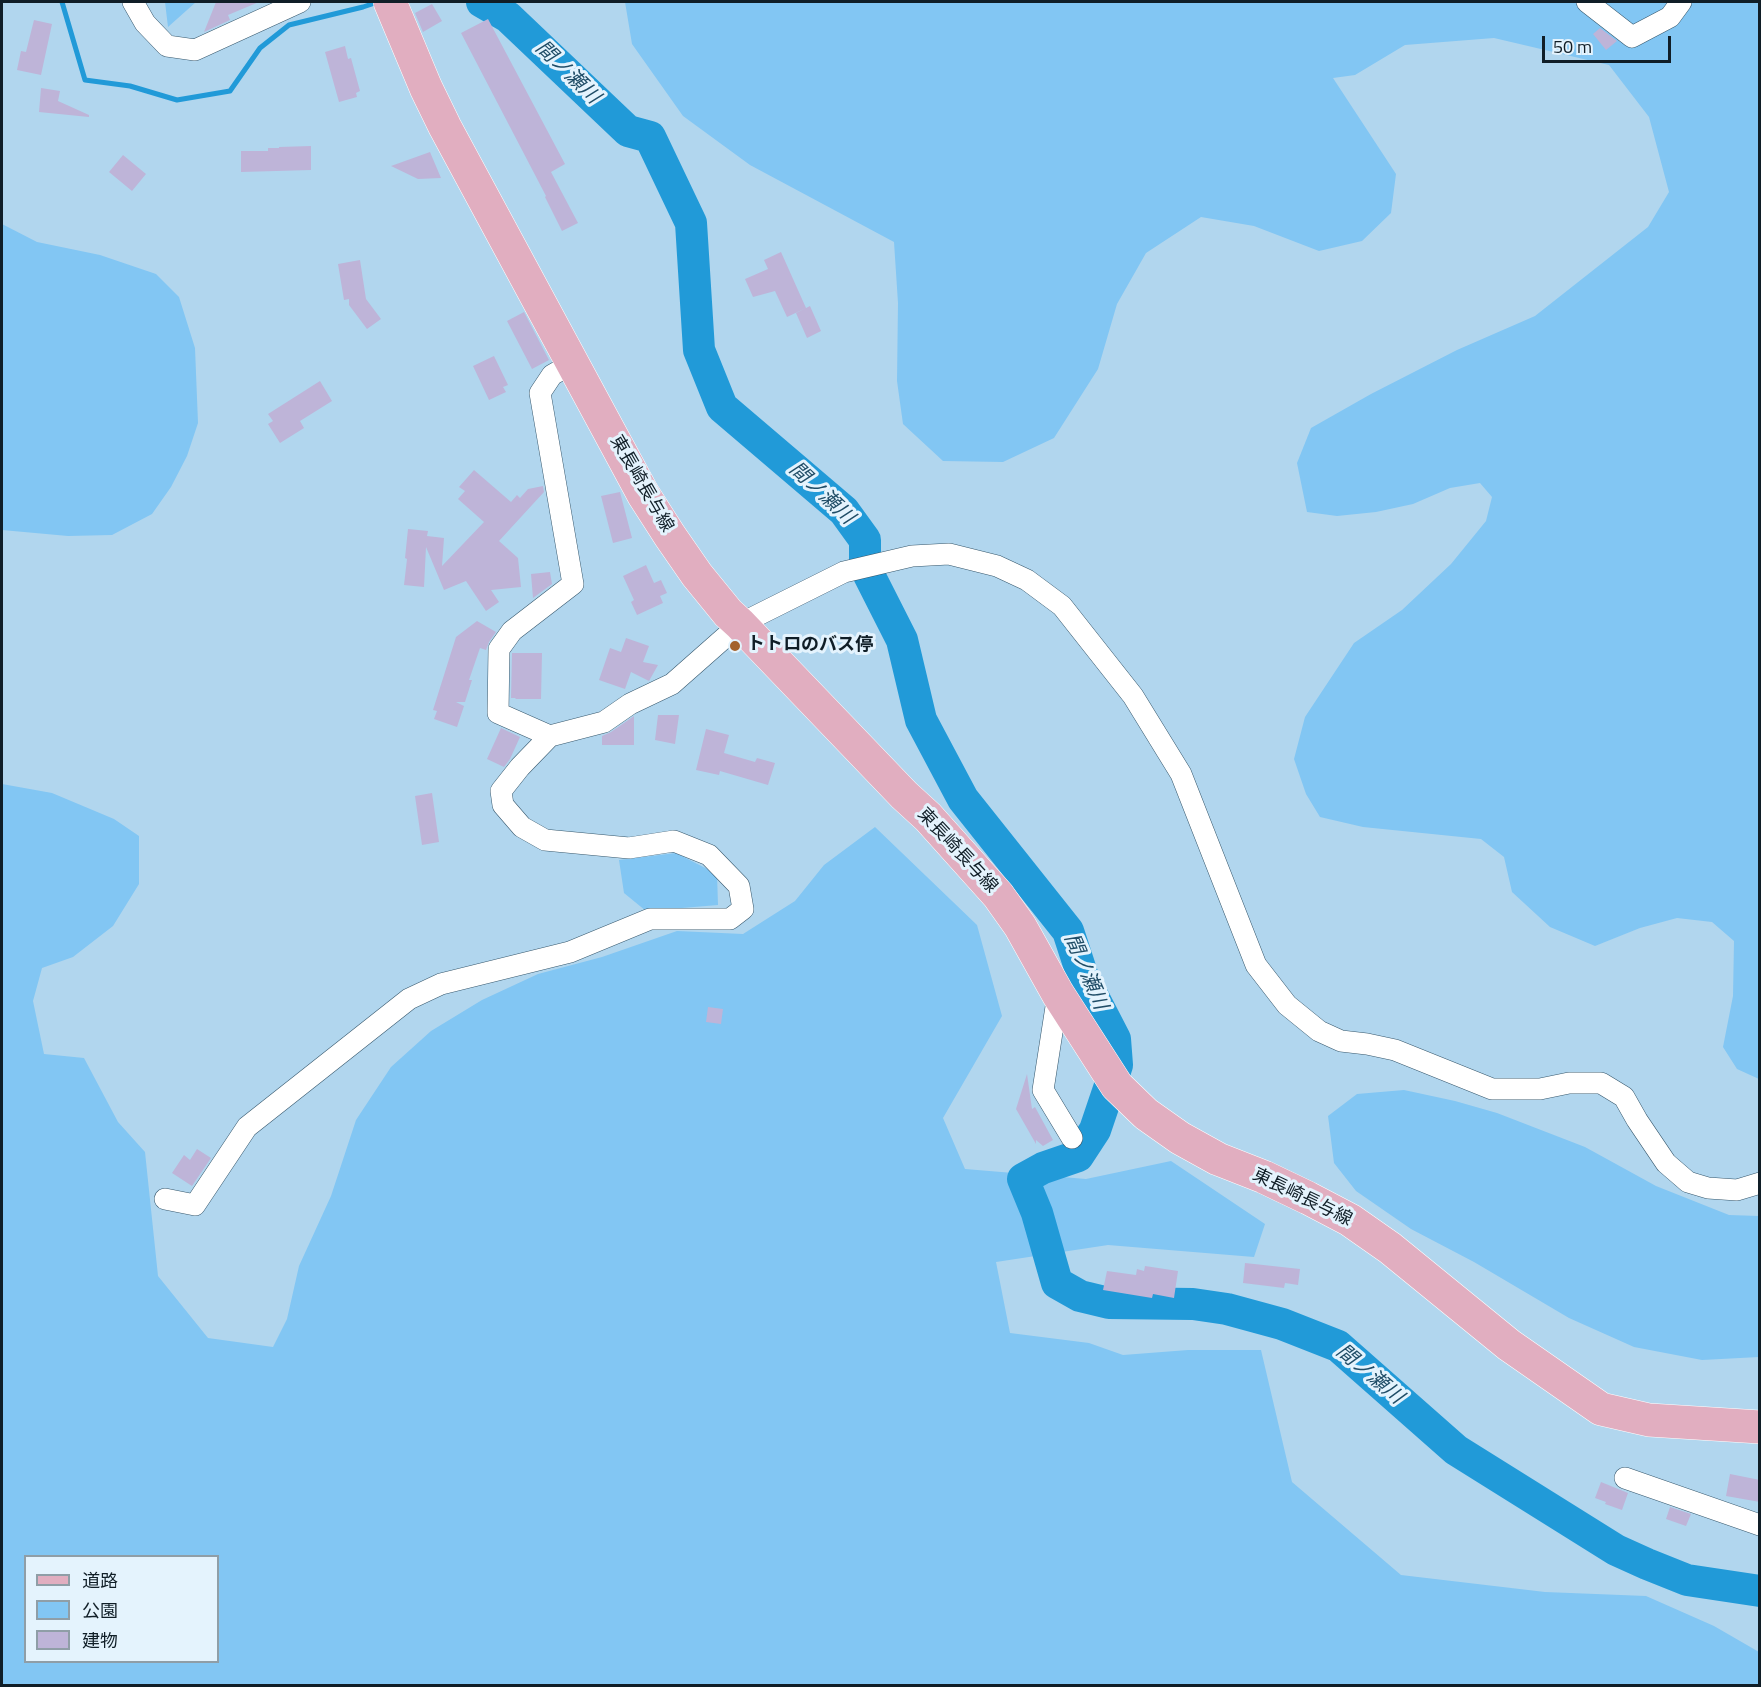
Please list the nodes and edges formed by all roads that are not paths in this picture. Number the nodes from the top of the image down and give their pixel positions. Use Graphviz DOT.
graph roads {
  1 [pos="133,2"];
  2 [pos="300,2"];
  3 [pos="390,2"];
  4 [pos="1587,2"];
  5 [pos="1681,2"];
  6 [pos="573,363"];
  7 [pos="740,624"];
  8 [pos="550,736"];
  9 [pos="1058,994"];
  10 [pos="1072,1138"];
  11 [pos="1760,1183"];
  12 [pos="165,1199"];
  13 [pos="1760,1427"];
  14 [pos="1625,1478"];
  15 [pos="1760,1525"];
  1 -- 2 [label="street"];
  3 -- 6 [label="main road, 東長崎長与線"];
  4 -- 5 [label="street"];
  6 -- 7 [label="main road, 東長崎長与線"];
  6 -- 8 [label="street"];
  7 -- 8 [label="street"];
  7 -- 9 [label="main road, 東長崎長与線"];
  7 -- 11 [label="street"];
  8 -- 12 [label="street"];
  9 -- 10 [label="street"];
  9 -- 13 [label="main road, 東長崎長与線"];
  14 -- 15 [label="street"];
}
